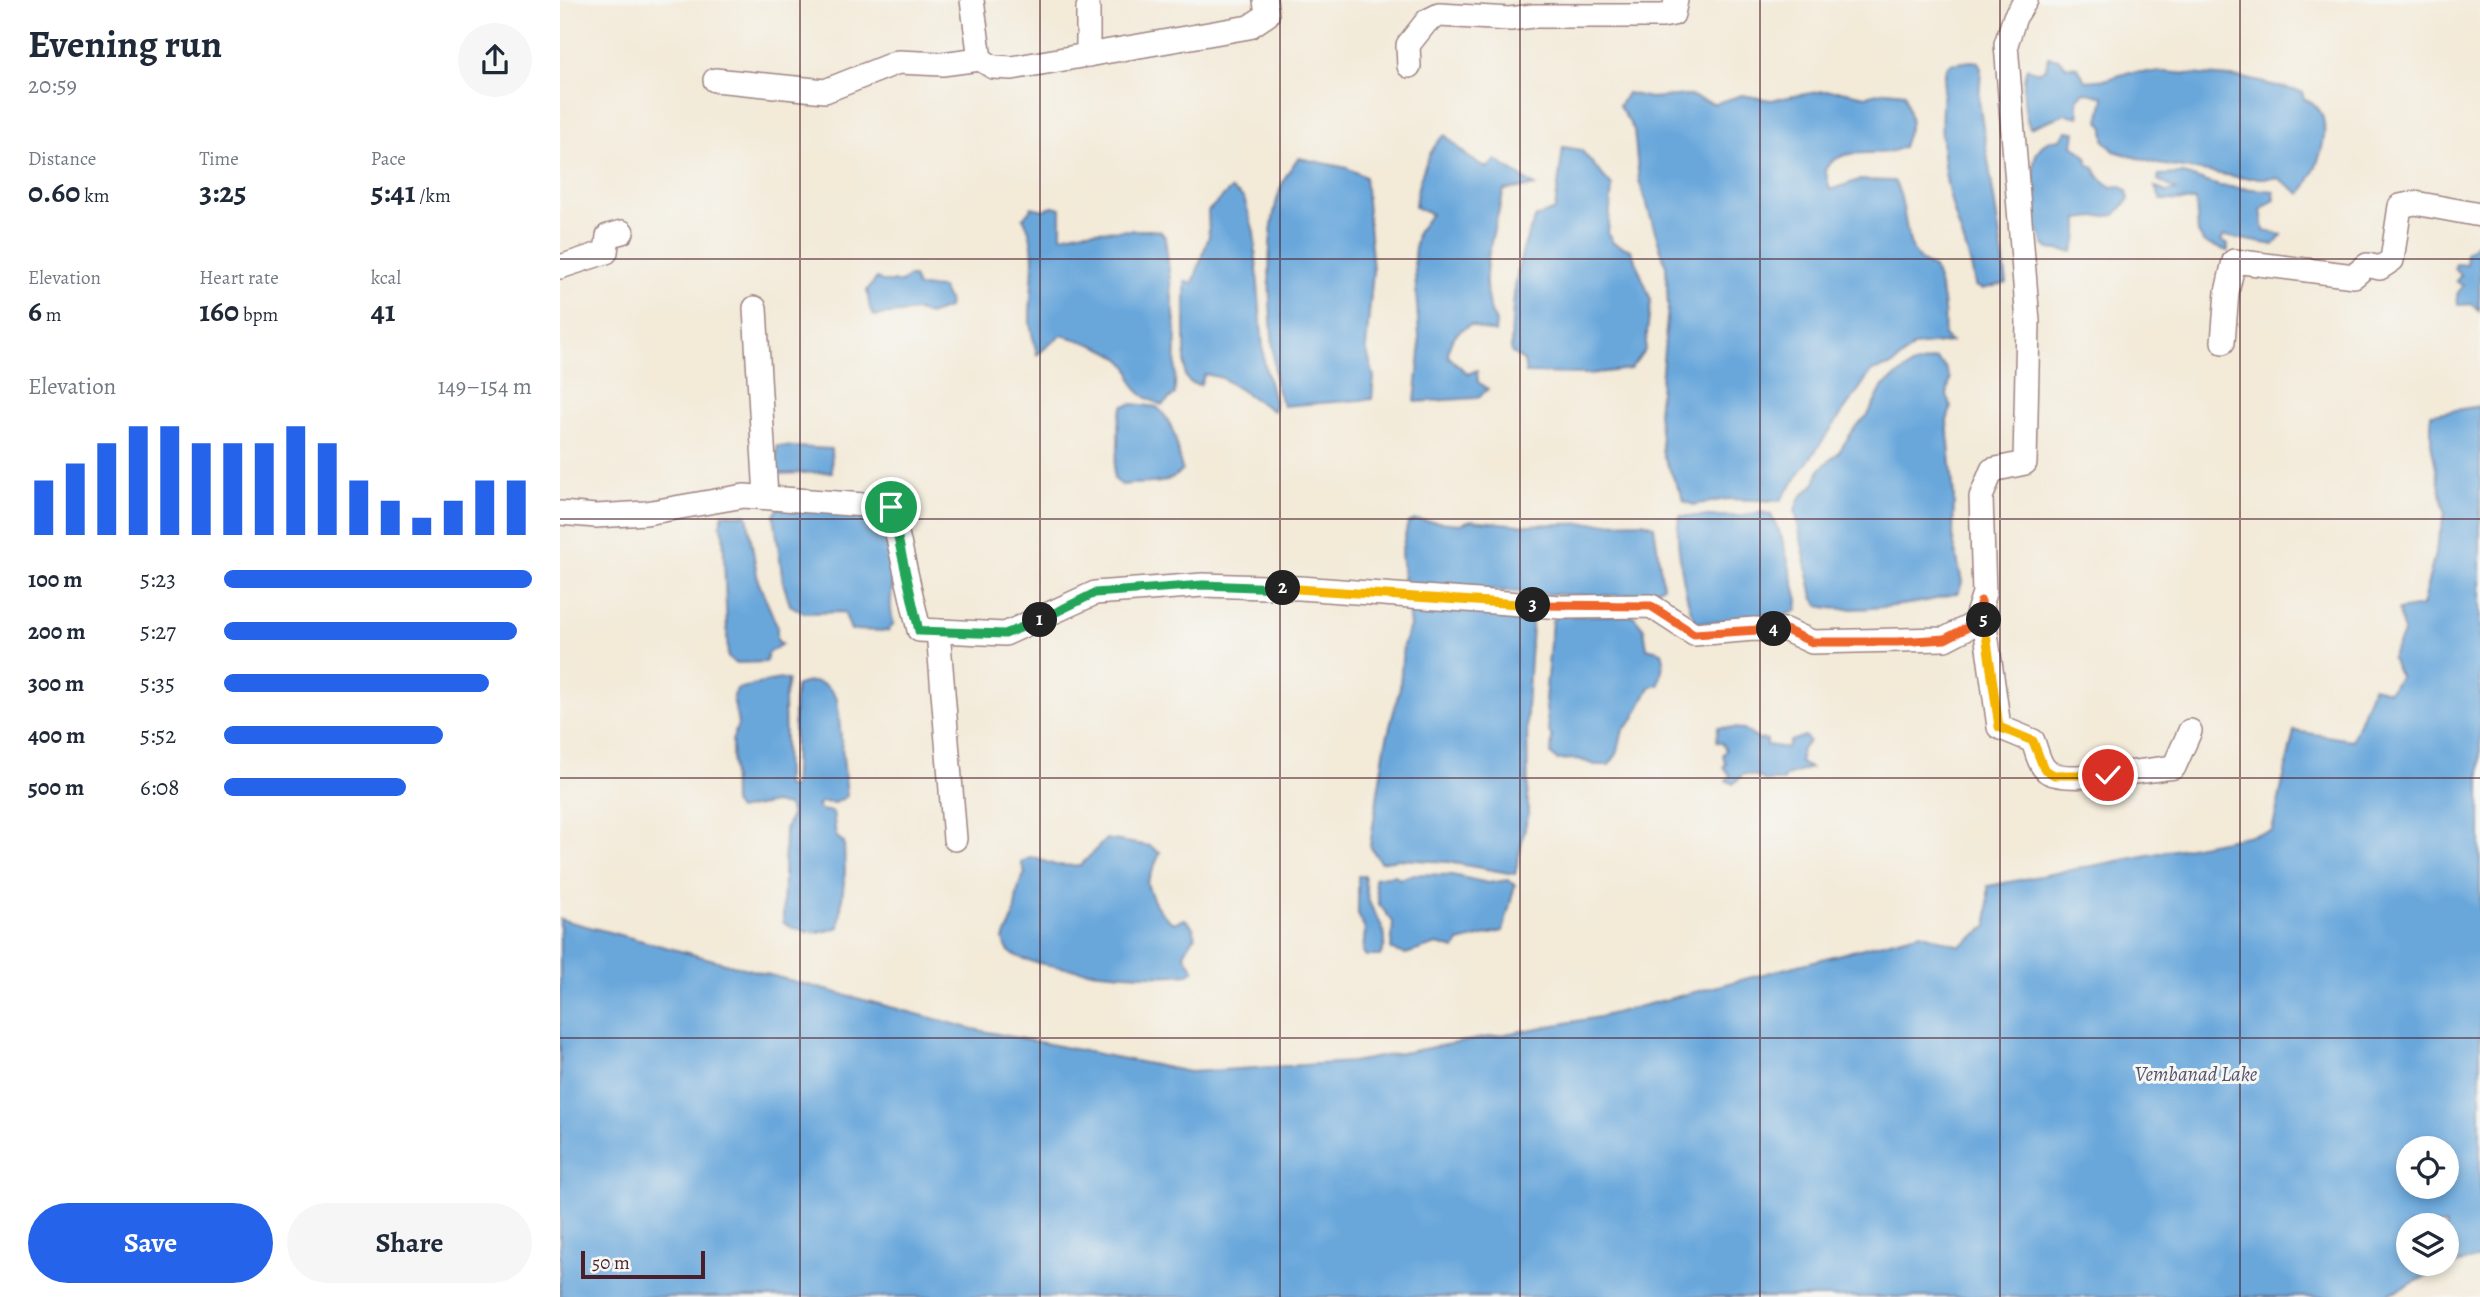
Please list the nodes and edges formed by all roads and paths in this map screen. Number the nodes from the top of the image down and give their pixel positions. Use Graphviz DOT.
graph roads {
  1 [pos="972,0"];
  2 [pos="1265,0"];
  3 [pos="1676,0"];
  4 [pos="2026,0"];
  5 [pos="1088,8"];
  6 [pos="1088,55"];
  7 [pos="980,59"];
  8 [pos="1409,66"];
  9 [pos="715,80"];
  10 [pos="2480,215"];
  11 [pos="622,232"];
  12 [pos="560,267"];
  13 [pos="755,308"];
  14 [pos="2223,342"];
  15 [pos="766,497"];
  16 [pos="560,513"];
  17 [pos="1981,601"];
  18 [pos="937,631"];
  19 [pos="2190,731"];
  20 [pos="955,839"];
  1 -- 7 [label="street"];
  2 -- 6 [label="street"];
  3 -- 8 [label="street"];
  4 -- 17 [label="street"];
  5 -- 6 [label="street"];
  6 -- 7 [label="street"];
  7 -- 9 [label="street"];
  10 -- 14 [label="street"];
  11 -- 12 [label="street"];
  13 -- 15 [label="street"];
  15 -- 16 [label="street"];
  15 -- 18 [label="street"];
  17 -- 18 [label="street"];
  17 -- 19 [label="street"];
  18 -- 20 [label="street"];
}
